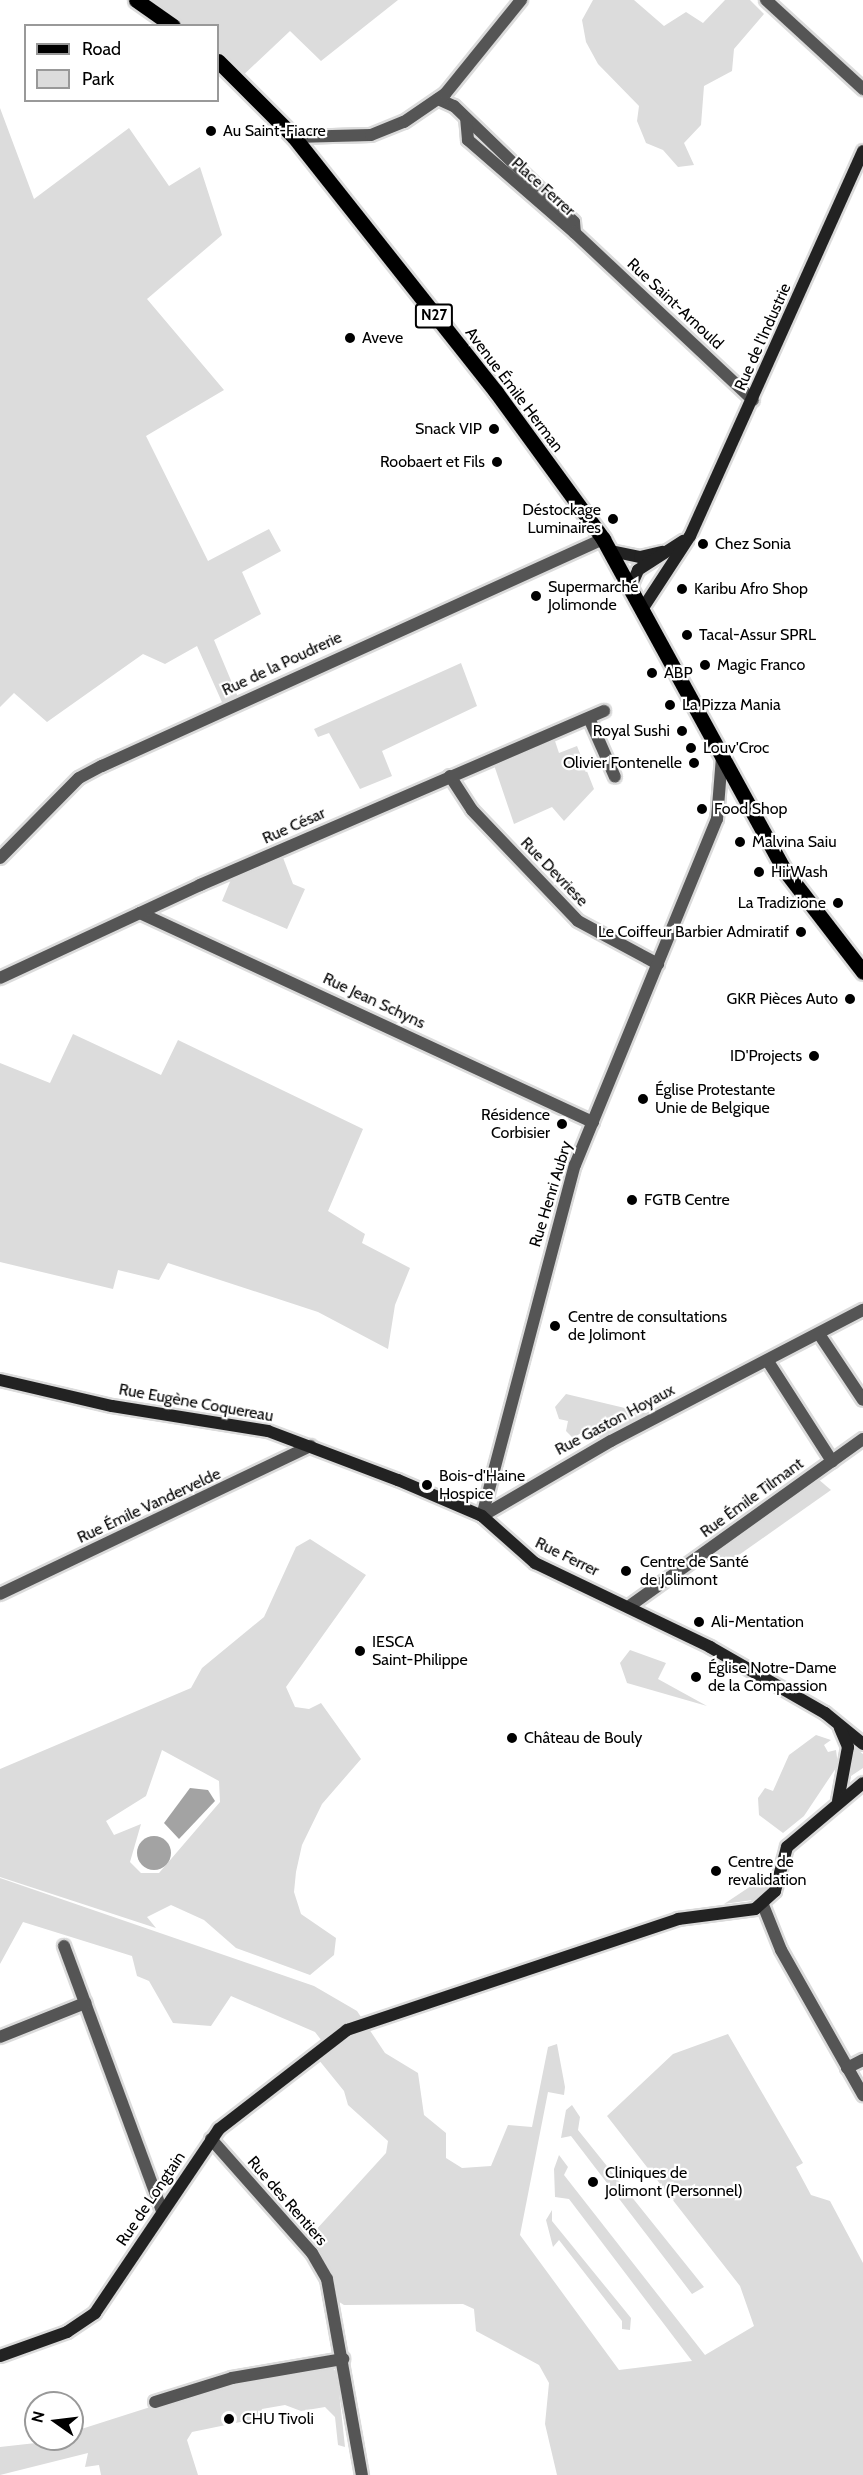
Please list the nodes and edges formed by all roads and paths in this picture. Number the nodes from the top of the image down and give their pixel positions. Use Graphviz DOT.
graph roads {
  1 [pos="136,0"];
  2 [pos="521,0"];
  3 [pos="766,0"];
  4 [pos="170,24"];
  5 [pos="219,62"];
  6 [pos="450,87"];
  7 [pos="863,89"];
  8 [pos="438,99"];
  9 [pos="454,106"];
  10 [pos="294,137"];
  11 [pos="863,151"];
  12 [pos="575,232"];
  13 [pos="753,400"];
  14 [pos="690,536"];
  15 [pos="607,545"];
  16 [pos="676,545"];
  17 [pos="631,586"];
  18 [pos="643,608"];
  19 [pos="604,711"];
  20 [pos="589,718"];
  21 [pos="722,757"];
  22 [pos="450,776"];
  23 [pos="615,777"];
  24 [pos="0,858"];
  25 [pos="140,913"];
  26 [pos="658,964"];
  27 [pos="863,972"];
  28 [pos="0,978"];
  29 [pos="593,1122"];
  30 [pos="863,1310"];
  31 [pos="819,1334"];
  32 [pos="769,1363"];
  33 [pos="0,1380"];
  34 [pos="863,1400"];
  35 [pos="863,1439"];
  36 [pos="310,1446"];
  37 [pos="832,1461"];
  38 [pos="482,1516"];
  39 [pos="0,1594"];
  40 [pos="631,1605"];
  41 [pos="834,1719"];
  42 [pos="863,1744"];
  43 [pos="863,1783"];
  44 [pos="838,1801"];
  45 [pos="763,1905"];
  46 [pos="64,1946"];
  47 [pos="85,2003"];
  48 [pos="0,2037"];
  49 [pos="863,2060"];
  50 [pos="848,2068"];
  51 [pos="863,2096"];
  52 [pos="211,2139"];
  53 [pos="162,2211"];
  54 [pos="0,2356"];
  55 [pos="343,2359"];
  56 [pos="154,2402"];
  57 [pos="362,2475"];
  1 -- 4 [label="main road"];
  2 -- 6 [label="street"];
  3 -- 7 [label="street"];
  5 -- 10 [label="main road, Avenue Émile Herman / N27"];
  6 -- 8 [label="street"];
  6 -- 9 [label="street"];
  8 -- 9 [label="street"];
  8 -- 10 [label="street"];
  9 -- 12 [label="street, Place Ferrer"];
  10 -- 15 [label="main road, Avenue Émile Herman / N27"];
  11 -- 13 [label="street, Rue de l'Industrie"];
  12 -- 13 [label="street, Rue Saint-Arnould"];
  13 -- 14 [label="street, Rue de l'Industrie"];
  14 -- 16 [label="street"];
  14 -- 18 [label="street, Rue de l'Industrie"];
  15 -- 16 [label="street"];
  15 -- 17 [label="main road, Avenue Émile Herman / N27"];
  15 -- 24 [label="street, Rue de la Poudrerie"];
  16 -- 17 [label="street"];
  17 -- 18 [label="main road, N27"];
  18 -- 21 [label="main road, N27"];
  19 -- 20 [label="street, Rue César"];
  20 -- 22 [label="street, Rue César"];
  20 -- 23 [label="street"];
  21 -- 26 [label="street, Rue Henri Aubry"];
  21 -- 27 [label="main road, N27"];
  22 -- 25 [label="street, Rue César"];
  22 -- 26 [label="street, Rue Devriese"];
  25 -- 28 [label="street, Rue César"];
  25 -- 29 [label="street, Rue Jean Schyns"];
  26 -- 29 [label="street, Rue Henri Aubry"];
  29 -- 38 [label="street, Rue Henri Aubry"];
  30 -- 31 [label="street, Rue Gaston Hoyaux"];
  31 -- 32 [label="street, Rue Gaston Hoyaux"];
  31 -- 34 [label="street"];
  32 -- 37 [label="street"];
  32 -- 38 [label="street, Rue Gaston Hoyaux"];
  33 -- 36 [label="street, Rue Eugène Coquereau"];
  35 -- 37 [label="street, Rue Émile Tilmant"];
  36 -- 38 [label="street, Rue Eugène Coquereau"];
  36 -- 39 [label="street, Rue Émile Vandervelde"];
  37 -- 40 [label="street, Rue Émile Tilmant"];
  38 -- 40 [label="street, Rue Ferrer"];
  40 -- 41 [label="street, Rue Ferrer"];
  41 -- 42 [label="street, Rue Ferrer"];
  41 -- 44 [label="street"];
  43 -- 44 [label="street"];
  44 -- 45 [label="street"];
  45 -- 50 [label="street"];
  45 -- 52 [label="street, Rue de Longtain"];
  46 -- 47 [label="street"];
  47 -- 48 [label="street"];
  47 -- 53 [label="street"];
  49 -- 50 [label="street"];
  50 -- 51 [label="street"];
  52 -- 53 [label="street, Rue de Longtain"];
  52 -- 55 [label="street, Rue des Rentiers"];
  53 -- 54 [label="street, Rue de Longtain"];
  55 -- 56 [label="street"];
  55 -- 57 [label="street, Rue des Rentiers"];
}
